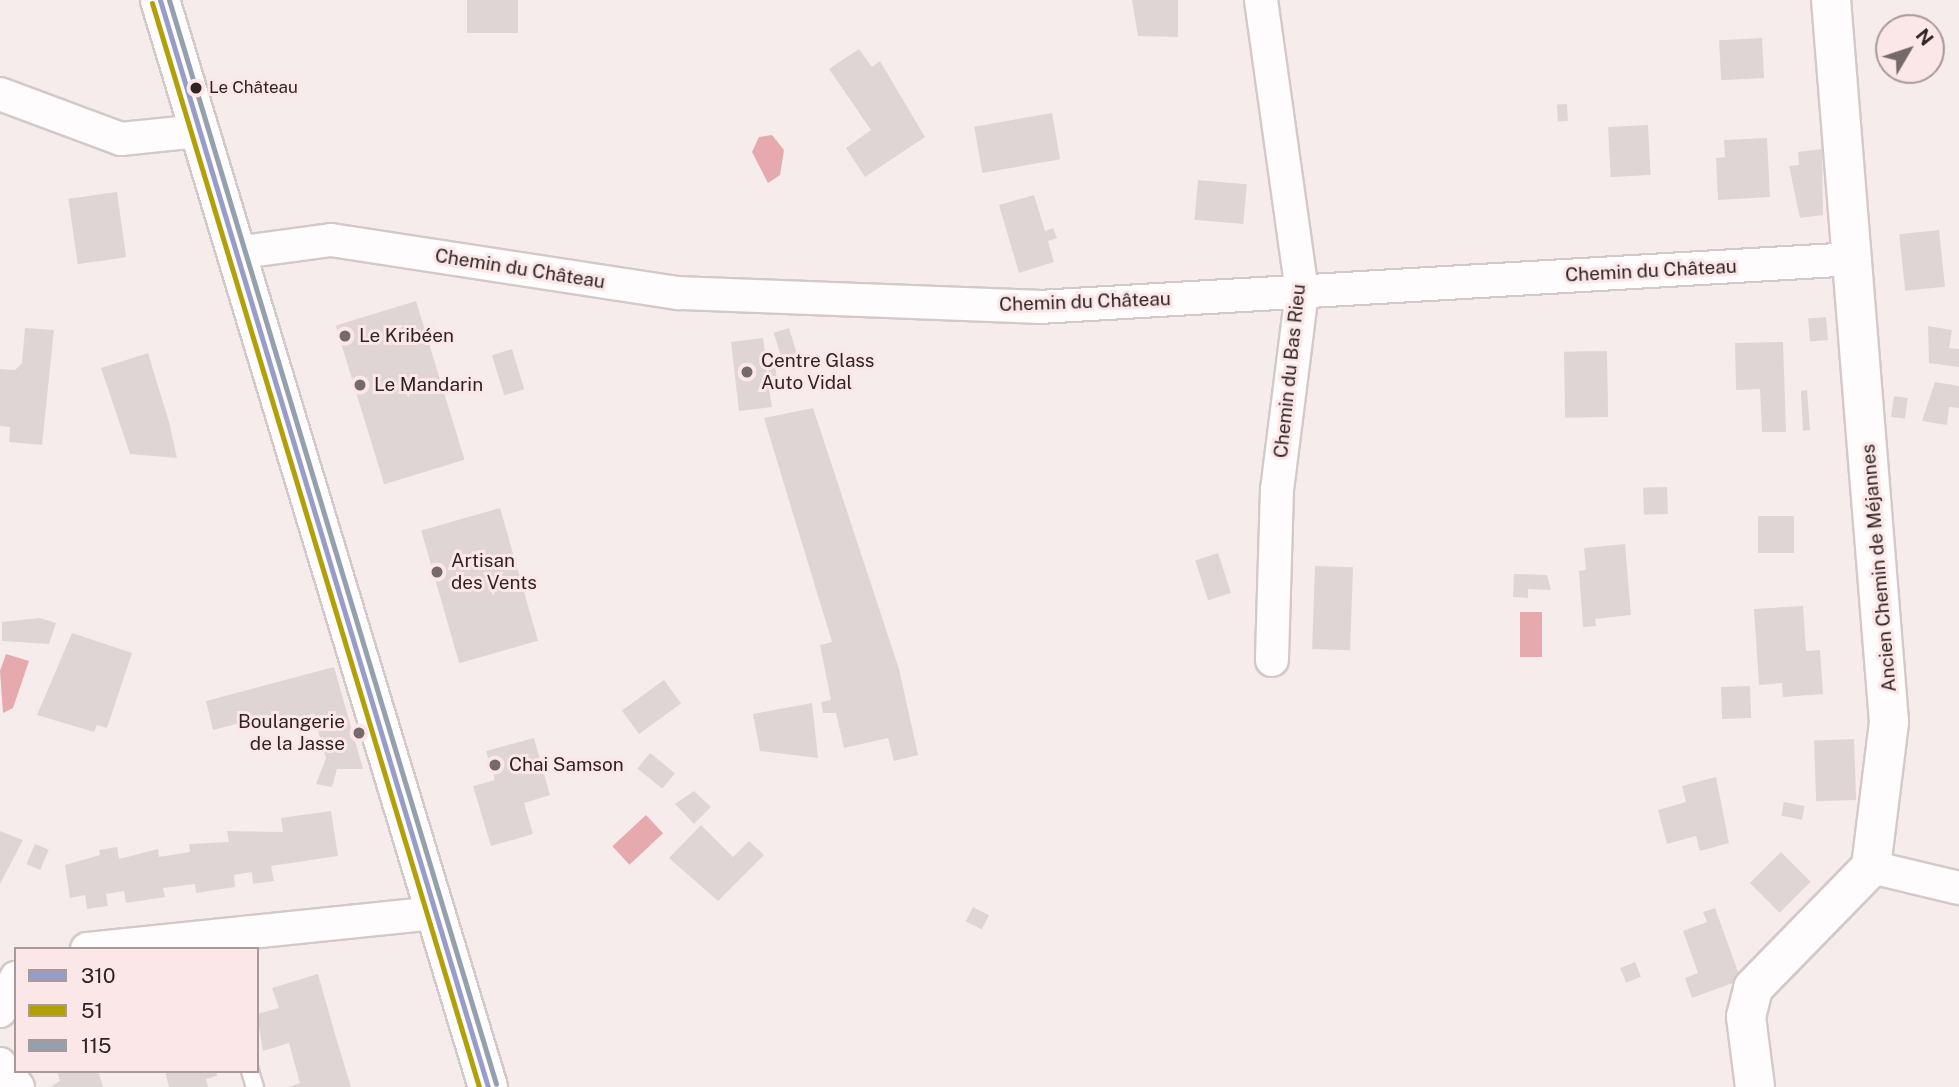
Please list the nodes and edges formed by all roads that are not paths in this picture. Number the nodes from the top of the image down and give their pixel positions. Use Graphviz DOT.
graph roads {
  1 [pos="160,0"];
  2 [pos="1261,0"];
  3 [pos="1831,0"];
  4 [pos="0,94"];
  5 [pos="198,131"];
  6 [pos="235,253"];
  7 [pos="1855,259"];
  8 [pos="1302,292"];
  9 [pos="1272,660"];
  10 [pos="1871,867"];
  11 [pos="1959,888"];
  12 [pos="435,913"];
  13 [pos="211,942"];
  14 [pos="122,947"];
  15 [pos="14,982"];
  16 [pos="0,1011"];
  17 [pos="0,1064"];
  18 [pos="18,1087"];
  19 [pos="488,1087"];
  20 [pos="1755,1087"];
  1 -- 5 [label="main road"];
  2 -- 8 [label="street, Chemin du Bas Rieu"];
  3 -- 7 [label="main road, Ancien Chemin de Méjannes"];
  4 -- 5 [label="street"];
  5 -- 6 [label="main road"];
  6 -- 8 [label="street, Chemin du Château"];
  6 -- 12 [label="main road"];
  7 -- 8 [label="street, Chemin du Château"];
  7 -- 10 [label="main road, Ancien Chemin de Méjannes"];
  8 -- 9 [label="street, Chemin du Bas Rieu"];
  10 -- 11 [label="street"];
  10 -- 20 [label="main road"];
  12 -- 13 [label="street"];
  12 -- 19 [label="main road"];
  13 -- 14 [label="street"];
  15 -- 16 [label="street"];
  17 -- 18 [label="street"];
}
